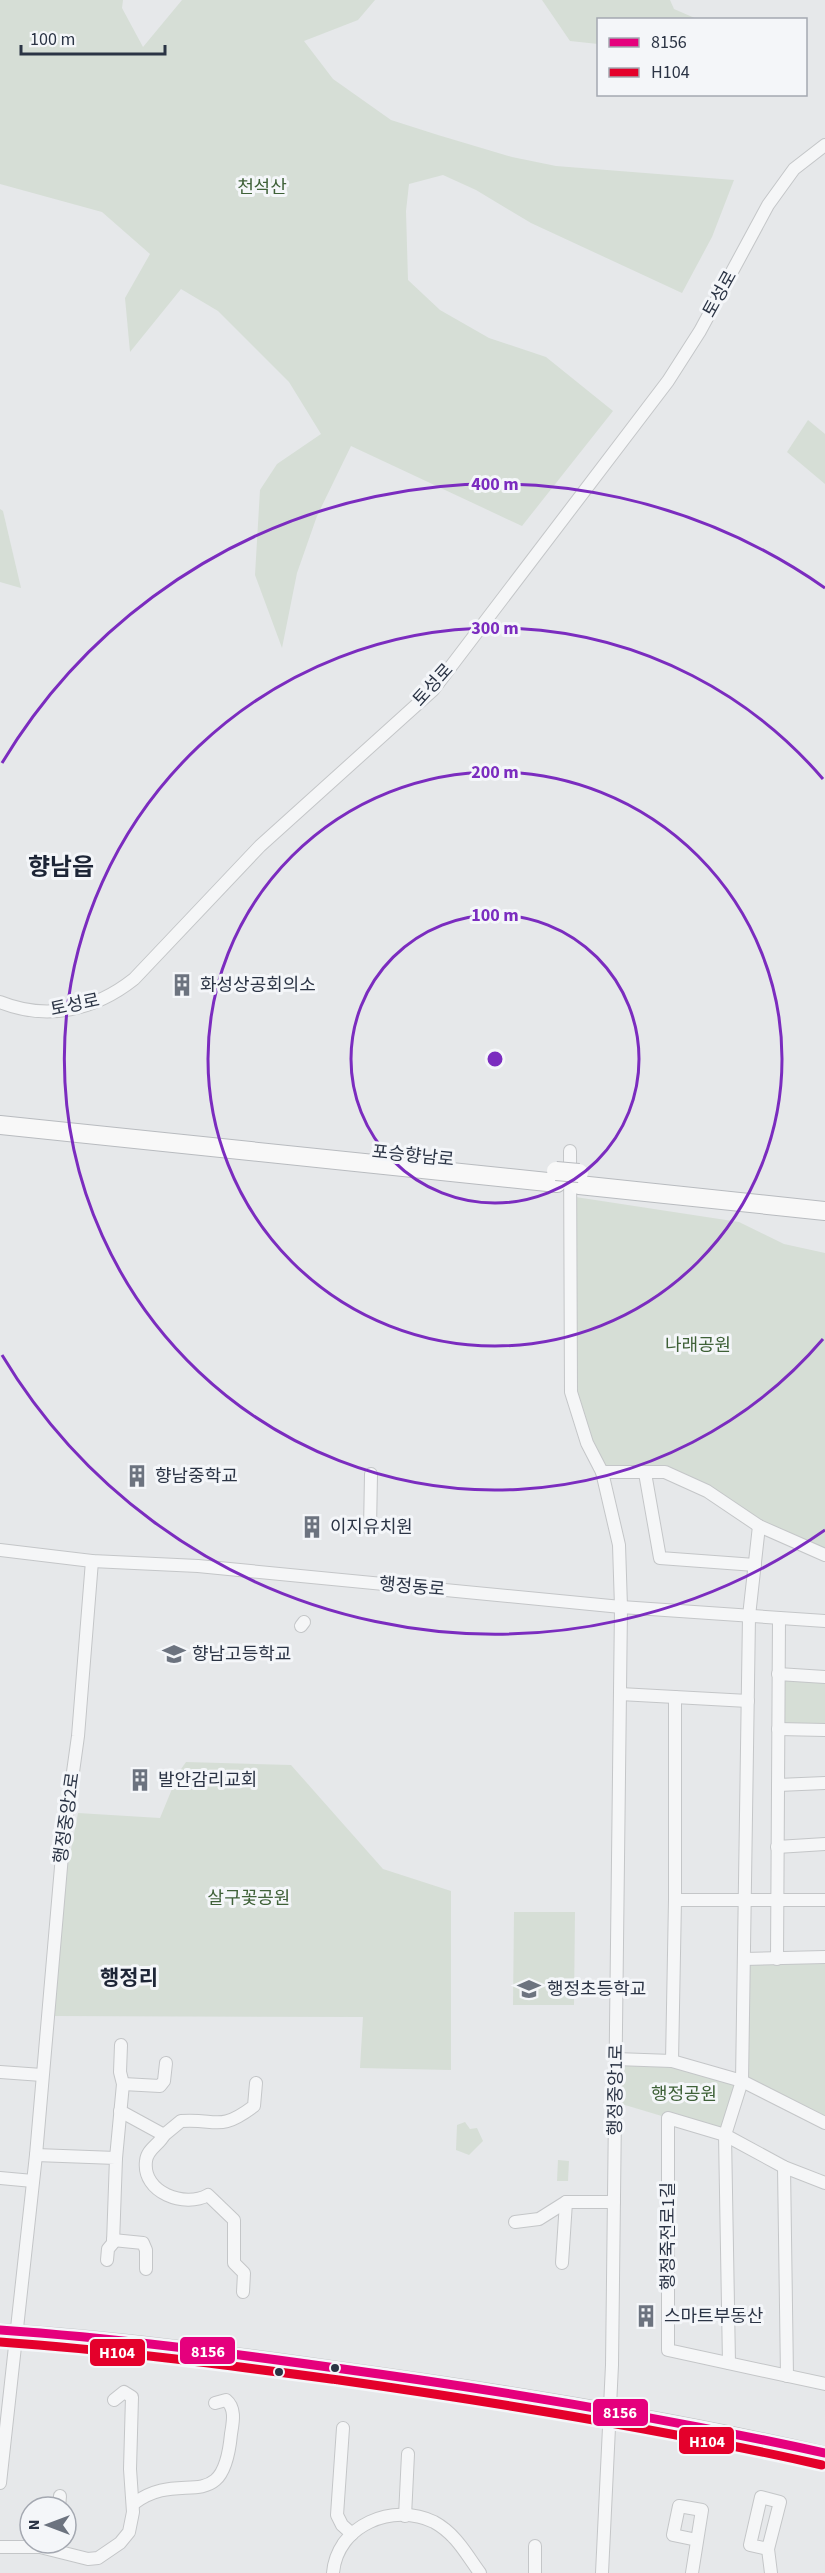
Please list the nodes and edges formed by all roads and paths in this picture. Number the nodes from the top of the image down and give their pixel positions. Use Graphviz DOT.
graph roads {
  1 [pos="825,145"];
  2 [pos="0,1002"];
  3 [pos="0,1113"];
  4 [pos="0,1125"];
  5 [pos="570,1151"];
  6 [pos="556,1177"];
  7 [pos="579,1179"];
  8 [pos="825,1199"];
  9 [pos="825,1211"];
  10 [pos="602,1472"];
  11 [pos="645,1473"];
  12 [pos="371,1474"];
  13 [pos="759,1526"];
  14 [pos="370,1530"];
  15 [pos="0,1550"];
  16 [pos="825,1555"];
  17 [pos="92,1561"];
  18 [pos="755,1565"];
  19 [pos="621,1606"];
  20 [pos="749,1616"];
  21 [pos="779,1618"];
  22 [pos="825,1621"];
  23 [pos="778,1674"];
  24 [pos="825,1677"];
  25 [pos="620,1694"];
  26 [pos="675,1697"];
  27 [pos="748,1701"];
  28 [pos="778,1729"];
  29 [pos="825,1730"];
  30 [pos="825,1783"];
  31 [pos="778,1785"];
  32 [pos="825,1844"];
  33 [pos="777,1847"];
  34 [pos="675,1900"];
  35 [pos="825,1900"];
  36 [pos="745,1902"];
  37 [pos="777,1902"];
  38 [pos="825,1957"];
  39 [pos="744,1959"];
  40 [pos="777,1959"];
  41 [pos="121,2045"];
  42 [pos="616,2059"];
  43 [pos="672,2061"];
  44 [pos="165,2063"];
  45 [pos="0,2072"];
  46 [pos="42,2074"];
  47 [pos="742,2081"];
  48 [pos="256,2083"];
  49 [pos="123,2084"];
  50 [pos="120,2111"];
  51 [pos="825,2123"];
  52 [pos="725,2134"];
  53 [pos="164,2135"];
  54 [pos="36,2155"];
  55 [pos="116,2158"];
  56 [pos="784,2167"];
  57 [pos="0,2178"];
  58 [pos="33,2181"];
  59 [pos="825,2183"];
  60 [pos="566,2202"];
  61 [pos="614,2202"];
  62 [pos="515,2222"];
  63 [pos="113,2241"];
  64 [pos="107,2260"];
  65 [pos="562,2263"];
  66 [pos="146,2269"];
  67 [pos="243,2292"];
  68 [pos="0,2330"];
  69 [pos="16,2331"];
  70 [pos="729,2363"];
  71 [pos="787,2376"];
  72 [pos="825,2384"];
  73 [pos="114,2400"];
  74 [pos="215,2403"];
  75 [pos="611,2410"];
  76 [pos="343,2428"];
  77 [pos="825,2453"];
  78 [pos="408,2454"];
  79 [pos="0,2472"];
  80 [pos="0,2483"];
  81 [pos="133,2504"];
  82 [pos="405,2516"];
  83 [pos="352,2534"];
  84 [pos="697,2540"];
  85 [pos="536,2546"];
  86 [pos="0,2547"];
  87 [pos="18,2547"];
  88 [pos="768,2549"];
  89 [pos="74,2555"];
  90 [pos="333,2573"];
  91 [pos="480,2573"];
  92 [pos="535,2573"];
  93 [pos="602,2573"];
  94 [pos="692,2573"];
  95 [pos="771,2573"];
  1 -- 2 [label="street, 토성로"];
  3 -- 6 [label="highway, 포승향남로"];
  4 -- 6 [label="highway, 포승향남로"];
  5 -- 10 [label="street, 행정중앙1로"];
  6 -- 7 [label="highway, 포승향남로"];
  7 -- 8 [label="highway, 포승향남로"];
  7 -- 9 [label="highway, 포승향남로"];
  10 -- 11 [label="street"];
  10 -- 19 [label="street, 행정중앙1로"];
  11 -- 13 [label="street"];
  11 -- 18 [label="street"];
  12 -- 14 [label="street"];
  13 -- 16 [label="street"];
  13 -- 18 [label="street"];
  15 -- 17 [label="street, 행정동로"];
  17 -- 19 [label="street, 행정동로"];
  17 -- 46 [label="street, 행정중앙2로"];
  18 -- 20 [label="street"];
  19 -- 20 [label="street, 행정동로"];
  19 -- 25 [label="street, 행정중앙1로"];
  20 -- 21 [label="street, 행정동로"];
  20 -- 27 [label="street"];
  21 -- 22 [label="street, 행정동로"];
  21 -- 23 [label="street"];
  23 -- 24 [label="street"];
  23 -- 28 [label="street"];
  25 -- 26 [label="street"];
  25 -- 42 [label="street, 행정중앙1로"];
  26 -- 27 [label="street"];
  26 -- 34 [label="street"];
  27 -- 36 [label="street"];
  28 -- 29 [label="street"];
  28 -- 31 [label="street"];
  30 -- 31 [label="street"];
  31 -- 33 [label="street"];
  32 -- 33 [label="street"];
  33 -- 37 [label="street"];
  34 -- 36 [label="street"];
  34 -- 43 [label="street"];
  35 -- 37 [label="street"];
  36 -- 37 [label="street"];
  36 -- 39 [label="street"];
  37 -- 40 [label="street"];
  38 -- 40 [label="street"];
  39 -- 40 [label="street"];
  39 -- 47 [label="street"];
  41 -- 49 [label="street"];
  42 -- 43 [label="street"];
  42 -- 61 [label="street, 행정중앙1로"];
  43 -- 47 [label="street"];
  44 -- 49 [label="street"];
  45 -- 46 [label="street"];
  46 -- 54 [label="street, 행정중앙2로"];
  47 -- 51 [label="street"];
  47 -- 52 [label="street"];
  48 -- 53 [label="street"];
  49 -- 50 [label="street"];
  50 -- 53 [label="street"];
  50 -- 55 [label="street"];
  52 -- 56 [label="street, 행정죽전로1길"];
  52 -- 70 [label="street"];
  52 -- 70 [label="street, 행정죽전로1길"];
  53 -- 67 [label="street"];
  54 -- 55 [label="street"];
  54 -- 58 [label="street, 행정중앙2로"];
  55 -- 63 [label="street"];
  56 -- 59 [label="street, 행정죽전로1길"];
  56 -- 71 [label="street"];
  57 -- 58 [label="street"];
  58 -- 69 [label="street, 행정중앙2로"];
  60 -- 61 [label="street"];
  60 -- 62 [label="street"];
  60 -- 65 [label="street"];
  61 -- 75 [label="street, 행정중앙1로"];
  63 -- 64 [label="street"];
  63 -- 66 [label="street"];
  68 -- 69 [label="street"];
  69 -- 75 [label="street"];
  69 -- 79 [label="street, 행정중앙2로"];
  70 -- 71 [label="street, 행정죽전로1길"];
  71 -- 72 [label="street, 행정죽전로1길"];
  73 -- 81 [label="street"];
  74 -- 81 [label="street"];
  75 -- 77 [label="street"];
  75 -- 93 [label="street, 행정중앙1로"];
  76 -- 83 [label="street"];
  78 -- 82 [label="street"];
  79 -- 80 [label="street, 행정중앙2로"];
  81 -- 89 [label="street"];
  82 -- 83 [label="street"];
  82 -- 91 [label="street"];
  83 -- 90 [label="street"];
  84 -- 94 [label="street"];
  85 -- 92 [label="street"];
  86 -- 87 [label="street"];
  88 -- 95 [label="street"];
}
